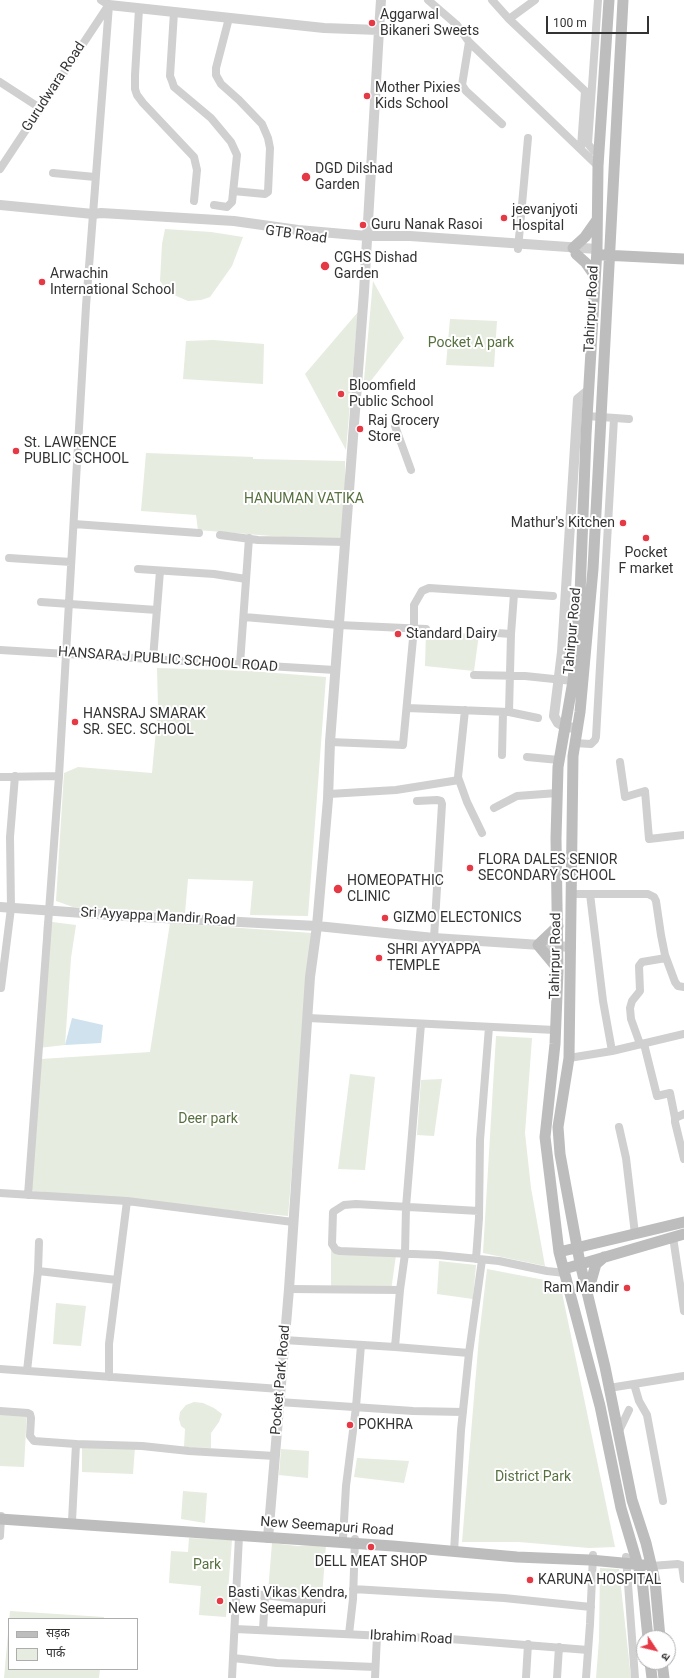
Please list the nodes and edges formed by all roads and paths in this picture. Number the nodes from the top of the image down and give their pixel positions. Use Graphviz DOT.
graph roads {
  1 [pos="381,0"];
  2 [pos="428,0"];
  3 [pos="492,0"];
  4 [pos="535,0"];
  5 [pos="598,0"];
  6 [pos="609,0"];
  7 [pos="623,0"];
  8 [pos="107,2"];
  9 [pos="139,9"];
  10 [pos="174,12"];
  11 [pos="229,18"];
  12 [pos="510,19"];
  13 [pos="379,30"];
  14 [pos="469,42"];
  15 [pos="0,82"];
  16 [pos="604,87"];
  17 [pos="618,87"];
  18 [pos="40,108"];
  19 [pos="502,124"];
  20 [pos="528,138"];
  21 [pos="581,148"];
  22 [pos="599,153"];
  23 [pos="598,166"];
  24 [pos="0,169"];
  25 [pos="53,174"];
  26 [pos="95,177"];
  27 [pos="233,192"];
  28 [pos="194,201"];
  29 [pos="0,205"];
  30 [pos="214,205"];
  31 [pos="93,214"];
  32 [pos="598,219"];
  33 [pos="367,240"];
  34 [pos="518,246"];
  35 [pos="574,251"];
  36 [pos="597,252"];
  37 [pos="610,252"];
  38 [pos="684,252"];
  39 [pos="684,258"];
  40 [pos="595,276"];
  41 [pos="588,390"];
  42 [pos="587,416"];
  43 [pos="602,417"];
  44 [pos="614,418"];
  45 [pos="629,419"];
  46 [pos="395,426"];
  47 [pos="580,441"];
  48 [pos="411,470"];
  49 [pos="74,524"];
  50 [pos="199,533"];
  51 [pos="583,534"];
  52 [pos="595,534"];
  53 [pos="220,535"];
  54 [pos="250,538"];
  55 [pos="345,542"];
  56 [pos="9,558"];
  57 [pos="71,562"];
  58 [pos="138,570"];
  59 [pos="160,571"];
  60 [pos="246,579"];
  61 [pos="514,594"];
  62 [pos="553,596"];
  63 [pos="40,602"];
  64 [pos="70,604"];
  65 [pos="157,610"];
  66 [pos="244,617"];
  67 [pos="339,625"];
  68 [pos="414,628"];
  69 [pos="426,629"];
  70 [pos="483,632"];
  71 [pos="511,634"];
  72 [pos="0,650"];
  73 [pos="67,654"];
  74 [pos="153,659"];
  75 [pos="240,664"];
  76 [pos="336,670"];
  77 [pos="474,675"];
  78 [pos="509,676"];
  79 [pos="559,679"];
  80 [pos="572,681"];
  81 [pos="407,708"];
  82 [pos="464,710"];
  83 [pos="506,712"];
  84 [pos="538,718"];
  85 [pos="565,727"];
  86 [pos="577,728"];
  87 [pos="330,742"];
  88 [pos="574,744"];
  89 [pos="502,755"];
  90 [pos="527,757"];
  91 [pos="559,760"];
  92 [pos="620,762"];
  93 [pos="15,776"];
  94 [pos="59,776"];
  95 [pos="0,777"];
  96 [pos="459,780"];
  97 [pos="557,793"];
  98 [pos="328,794"];
  99 [pos="417,801"];
  100 [pos="494,808"];
  101 [pos="482,833"];
  102 [pos="684,835"];
  103 [pos="572,894"];
  104 [pos="590,894"];
  105 [pos="0,907"];
  106 [pos="11,908"];
  107 [pos="50,911"];
  108 [pos="317,926"];
  109 [pos="558,926"];
  110 [pos="434,938"];
  111 [pos="538,945"];
  112 [pos="558,946"];
  113 [pos="571,947"];
  114 [pos="666,958"];
  115 [pos="558,969"];
  116 [pos="684,987"];
  117 [pos="1,988"];
  118 [pos="308,1018"];
  119 [pos="421,1024"];
  120 [pos="489,1027"];
  121 [pos="555,1030"];
  122 [pos="684,1034"];
  123 [pos="642,1044"];
  124 [pos="612,1051"];
  125 [pos="569,1058"];
  126 [pos="684,1114"];
  127 [pos="675,1118"];
  128 [pos="618,1127"];
  129 [pos="682,1145"];
  130 [pos="684,1159"];
  131 [pos="0,1193"];
  132 [pos="28,1195"];
  133 [pos="127,1201"];
  134 [pos="406,1208"];
  135 [pos="479,1211"];
  136 [pos="293,1222"];
  137 [pos="684,1222"];
  138 [pos="635,1234"];
  139 [pos="679,1235"];
  140 [pos="39,1242"];
  141 [pos="577,1248"];
  142 [pos="559,1252"];
  143 [pos="405,1254"];
  144 [pos="604,1257"];
  145 [pos="479,1259"];
  146 [pos="580,1263"];
  147 [pos="38,1271"];
  148 [pos="564,1271"];
  149 [pos="117,1280"];
  150 [pos="289,1289"];
  151 [pos="400,1290"];
  152 [pos="588,1295"];
  153 [pos="684,1311"];
  154 [pos="284,1340"];
  155 [pos="361,1345"];
  156 [pos="395,1347"];
  157 [pos="469,1353"];
  158 [pos="0,1369"];
  159 [pos="28,1371"];
  160 [pos="108,1376"];
  161 [pos="684,1376"];
  162 [pos="634,1384"];
  163 [pos="609,1388"];
  164 [pos="280,1389"];
  165 [pos="279,1402"];
  166 [pos="356,1407"];
  167 [pos="629,1410"];
  168 [pos="0,1411"];
  169 [pos="463,1412"];
  170 [pos="618,1433"];
  171 [pos="76,1444"];
  172 [pos="275,1456"];
  173 [pos="663,1501"];
  174 [pos="1,1518"];
  175 [pos="72,1521"];
  176 [pos="0,1536"];
  177 [pos="239,1536"];
  178 [pos="269,1536"];
  179 [pos="343,1538"];
  180 [pos="355,1541"];
  181 [pos="455,1549"];
  182 [pos="593,1558"];
  183 [pos="631,1561"];
  184 [pos="650,1562"];
  185 [pos="683,1566"];
  186 [pos="684,1579"];
  187 [pos="353,1589"];
  188 [pos="236,1593"];
  189 [pos="265,1595"];
  190 [pos="319,1602"];
  191 [pos="591,1607"];
  192 [pos="235,1629"];
  193 [pos="263,1630"];
  194 [pos="647,1630"];
  195 [pos="659,1630"];
  196 [pos="349,1634"];
  197 [pos="377,1636"];
  198 [pos="528,1644"];
  199 [pos="559,1647"];
  200 [pos="588,1650"];
  201 [pos="234,1658"];
  202 [pos="375,1667"];
  203 [pos="232,1678"];
  204 [pos="375,1678"];
  205 [pos="526,1678"];
  206 [pos="557,1678"];
  207 [pos="586,1678"];
  208 [pos="635,1678"];
  1 -- 13 [label="street, Pocket Park Road"];
  2 -- 14 [label="street"];
  3 -- 12 [label="street"];
  4 -- 12 [label="street"];
  5 -- 22 [label="street"];
  6 -- 16 [label="main road, Tahirpur Road"];
  7 -- 17 [label="main road, Tahirpur Road"];
  8 -- 9 [label="street"];
  8 -- 18 [label="street, Gurudwara Road"];
  8 -- 26 [label="street"];
  9 -- 10 [label="street"];
  9 -- 28 [label="street"];
  10 -- 11 [label="street"];
  10 -- 27 [label="street"];
  11 -- 13 [label="street"];
  11 -- 27 [label="street"];
  12 -- 21 [label="street"];
  13 -- 33 [label="street, Pocket Park Road"];
  14 -- 19 [label="street"];
  14 -- 21 [label="street"];
  15 -- 18 [label="street"];
  16 -- 17 [label="main road"];
  16 -- 22 [label="main road, Tahirpur Road"];
  17 -- 37 [label="main road, Tahirpur Road"];
  18 -- 24 [label="street, Gurudwara Road"];
  20 -- 34 [label="street"];
  21 -- 23 [label="street"];
  22 -- 23 [label="main road, Tahirpur Road"];
  23 -- 32 [label="main road, Tahirpur Road"];
  25 -- 26 [label="street"];
  26 -- 31 [label="street"];
  27 -- 30 [label="street"];
  29 -- 31 [label="street, GTB Road"];
  31 -- 33 [label="street, GTB Road"];
  31 -- 49 [label="street"];
  32 -- 35 [label="main road"];
  32 -- 36 [label="main road, Tahirpur Road"];
  33 -- 34 [label="street, GTB Road"];
  33 -- 55 [label="street, Pocket Park Road"];
  34 -- 35 [label="street, GTB Road"];
  35 -- 36 [label="street, GTB Road"];
  35 -- 40 [label="main road"];
  36 -- 37 [label="main road"];
  36 -- 40 [label="main road, Tahirpur Road"];
  37 -- 38 [label="main road"];
  37 -- 39 [label="main road"];
  37 -- 43 [label="main road, Tahirpur Road"];
  40 -- 41 [label="main road, Tahirpur Road"];
  41 -- 42 [label="main road, Tahirpur Road"];
  41 -- 47 [label="street"];
  42 -- 43 [label="street"];
  42 -- 47 [label="main road, Tahirpur Road"];
  43 -- 44 [label="street"];
  43 -- 52 [label="main road, Tahirpur Road"];
  44 -- 45 [label="street"];
  44 -- 88 [label="street"];
  46 -- 48 [label="street"];
  47 -- 51 [label="main road, Tahirpur Road"];
  47 -- 79 [label="street"];
  49 -- 50 [label="street"];
  49 -- 57 [label="street"];
  51 -- 52 [label="main road"];
  51 -- 80 [label="main road, Tahirpur Road"];
  52 -- 86 [label="main road, Tahirpur Road"];
  53 -- 54 [label="street"];
  54 -- 55 [label="street"];
  54 -- 60 [label="street"];
  55 -- 67 [label="street, Pocket Park Road"];
  56 -- 57 [label="street"];
  57 -- 64 [label="street"];
  58 -- 59 [label="street"];
  59 -- 60 [label="street"];
  59 -- 65 [label="street"];
  60 -- 66 [label="street"];
  61 -- 62 [label="street"];
  61 -- 68 [label="street"];
  61 -- 71 [label="street"];
  63 -- 64 [label="street"];
  64 -- 65 [label="street"];
  64 -- 73 [label="street"];
  65 -- 74 [label="street"];
  66 -- 67 [label="street"];
  66 -- 75 [label="street"];
  67 -- 68 [label="street"];
  67 -- 76 [label="street, Pocket Park Road"];
  68 -- 69 [label="street"];
  68 -- 81 [label="street"];
  70 -- 71 [label="street"];
  71 -- 78 [label="street"];
  72 -- 73 [label="street, HANSARAJ PUBLIC SCHOOL ROAD"];
  73 -- 74 [label="street, HANSARAJ PUBLIC SCHOOL ROAD"];
  73 -- 94 [label="street"];
  74 -- 75 [label="street, HANSARAJ PUBLIC SCHOOL ROAD"];
  75 -- 76 [label="street, HANSARAJ PUBLIC SCHOOL ROAD"];
  76 -- 87 [label="street, Pocket Park Road"];
  77 -- 78 [label="street"];
  78 -- 79 [label="street"];
  78 -- 83 [label="street"];
  79 -- 80 [label="street"];
  79 -- 85 [label="street"];
  80 -- 85 [label="main road, Tahirpur Road"];
  81 -- 82 [label="street"];
  81 -- 87 [label="street"];
  82 -- 83 [label="street"];
  82 -- 96 [label="street"];
  83 -- 84 [label="street"];
  83 -- 89 [label="street"];
  85 -- 86 [label="street"];
  85 -- 91 [label="main road, Tahirpur Road"];
  86 -- 88 [label="main road, Tahirpur Road"];
  87 -- 98 [label="street, Pocket Park Road"];
  88 -- 103 [label="main road, Tahirpur Road"];
  90 -- 91 [label="street"];
  91 -- 97 [label="main road, Tahirpur Road"];
  92 -- 102 [label="street"];
  93 -- 94 [label="street"];
  93 -- 95 [label="street"];
  93 -- 106 [label="street"];
  94 -- 107 [label="street"];
  96 -- 98 [label="street"];
  96 -- 101 [label="street"];
  97 -- 100 [label="street"];
  97 -- 109 [label="main road, Tahirpur Road"];
  98 -- 108 [label="street, Pocket Park Road"];
  99 -- 110 [label="street"];
  103 -- 104 [label="street"];
  103 -- 113 [label="main road, Tahirpur Road"];
  104 -- 114 [label="street"];
  104 -- 124 [label="street"];
  105 -- 106 [label="street, Sri Ayyappa Mandir Road"];
  106 -- 107 [label="street, Sri Ayyappa Mandir Road"];
  106 -- 117 [label="street"];
  107 -- 108 [label="street, Sri Ayyappa Mandir Road"];
  107 -- 132 [label="street"];
  108 -- 110 [label="street, Sri Ayyappa Mandir Road"];
  108 -- 118 [label="street, Pocket Park Road"];
  109 -- 111 [label="main road"];
  109 -- 112 [label="main road, Tahirpur Road"];
  110 -- 111 [label="street, Sri Ayyappa Mandir Road"];
  111 -- 112 [label="street, Sri Ayyappa Mandir Road"];
  111 -- 115 [label="main road"];
  112 -- 113 [label="street, Sri Ayyappa Mandir Road"];
  112 -- 115 [label="main road, Tahirpur Road"];
  113 -- 125 [label="main road, Tahirpur Road"];
  114 -- 116 [label="street"];
  114 -- 123 [label="street"];
  115 -- 121 [label="main road, Tahirpur Road"];
  118 -- 119 [label="street"];
  118 -- 136 [label="street, Pocket Park Road"];
  119 -- 120 [label="street"];
  119 -- 134 [label="street"];
  120 -- 121 [label="street"];
  120 -- 135 [label="street"];
  121 -- 142 [label="main road, Tahirpur Road"];
  122 -- 123 [label="street"];
  123 -- 124 [label="street"];
  123 -- 127 [label="street"];
  124 -- 125 [label="street"];
  125 -- 141 [label="main road, Tahirpur Road"];
  126 -- 127 [label="street"];
  127 -- 129 [label="street"];
  128 -- 138 [label="street"];
  129 -- 130 [label="street"];
  131 -- 132 [label="street"];
  132 -- 133 [label="street"];
  133 -- 136 [label="street"];
  133 -- 149 [label="street"];
  134 -- 135 [label="street"];
  134 -- 143 [label="street"];
  134 -- 143 [label="street"];
  135 -- 145 [label="street"];
  136 -- 150 [label="street, Pocket Park Road"];
  137 -- 138 [label="main road"];
  138 -- 141 [label="main road"];
  139 -- 144 [label="main road"];
  139 -- 153 [label="street"];
  140 -- 147 [label="street"];
  141 -- 142 [label="main road"];
  141 -- 146 [label="main road, Tahirpur Road"];
  142 -- 148 [label="main road, Tahirpur Road"];
  143 -- 145 [label="street"];
  143 -- 151 [label="street"];
  144 -- 146 [label="main road"];
  144 -- 152 [label="main road"];
  145 -- 148 [label="street"];
  145 -- 157 [label="street"];
  146 -- 148 [label="main road"];
  146 -- 152 [label="main road, Tahirpur Road"];
  147 -- 149 [label="street"];
  147 -- 159 [label="street"];
  148 -- 183 [label="main road, Tahirpur Road"];
  149 -- 160 [label="street"];
  150 -- 151 [label="street"];
  150 -- 154 [label="street, Pocket Park Road"];
  151 -- 156 [label="street"];
  152 -- 163 [label="main road, Tahirpur Road"];
  154 -- 155 [label="street"];
  154 -- 164 [label="street, Pocket Park Road"];
  155 -- 156 [label="street"];
  155 -- 166 [label="street"];
  156 -- 157 [label="street"];
  157 -- 169 [label="street"];
  158 -- 159 [label="street"];
  159 -- 160 [label="street"];
  160 -- 164 [label="street"];
  161 -- 162 [label="street"];
  162 -- 163 [label="street"];
  162 -- 173 [label="street"];
  163 -- 170 [label="main road, Tahirpur Road"];
  164 -- 165 [label="street, Pocket Park Road"];
  165 -- 166 [label="street"];
  165 -- 172 [label="street, Pocket Park Road"];
  166 -- 169 [label="street"];
  166 -- 179 [label="street"];
  167 -- 170 [label="street"];
  168 -- 171 [label="street"];
  169 -- 181 [label="street"];
  170 -- 184 [label="main road, Tahirpur Road"];
  171 -- 172 [label="street"];
  171 -- 175 [label="street"];
  172 -- 178 [label="street, Pocket Park Road"];
  174 -- 175 [label="main road, New Seemapuri Road"];
  174 -- 176 [label="street"];
  174 -- 177 [label="main road, New Seemapuri Road"];
  175 -- 178 [label="main road, New Seemapuri Road"];
  177 -- 178 [label="main road, New Seemapuri Road"];
  177 -- 188 [label="street"];
  178 -- 179 [label="main road, New Seemapuri Road"];
  178 -- 180 [label="main road, New Seemapuri Road"];
  179 -- 180 [label="main road, New Seemapuri Road"];
  180 -- 181 [label="main road, New Seemapuri Road"];
  180 -- 187 [label="street"];
  181 -- 182 [label="main road, New Seemapuri Road"];
  182 -- 183 [label="main road, New Seemapuri Road"];
  182 -- 191 [label="street"];
  183 -- 184 [label="main road, New Seemapuri Road"];
  183 -- 194 [label="main road, Tahirpur Road"];
  183 -- 208 [label="street"];
  184 -- 185 [label="street"];
  184 -- 195 [label="main road, Tahirpur Road"];
  185 -- 186 [label="street"];
  187 -- 191 [label="street"];
  187 -- 196 [label="street"];
  188 -- 189 [label="street"];
  188 -- 192 [label="street"];
  189 -- 190 [label="street"];
  189 -- 193 [label="street"];
  191 -- 200 [label="street"];
  192 -- 193 [label="street, Ibrahim Road"];
  192 -- 201 [label="street"];
  193 -- 196 [label="street, Ibrahim Road"];
  196 -- 197 [label="street, Ibrahim Road"];
  197 -- 198 [label="street, Ibrahim Road"];
  197 -- 202 [label="street"];
  198 -- 199 [label="street, Ibrahim Road"];
  198 -- 205 [label="street"];
  199 -- 200 [label="street, Ibrahim Road"];
  199 -- 206 [label="street"];
  200 -- 207 [label="street"];
  201 -- 202 [label="street"];
  201 -- 203 [label="street"];
  202 -- 204 [label="street"];
}
